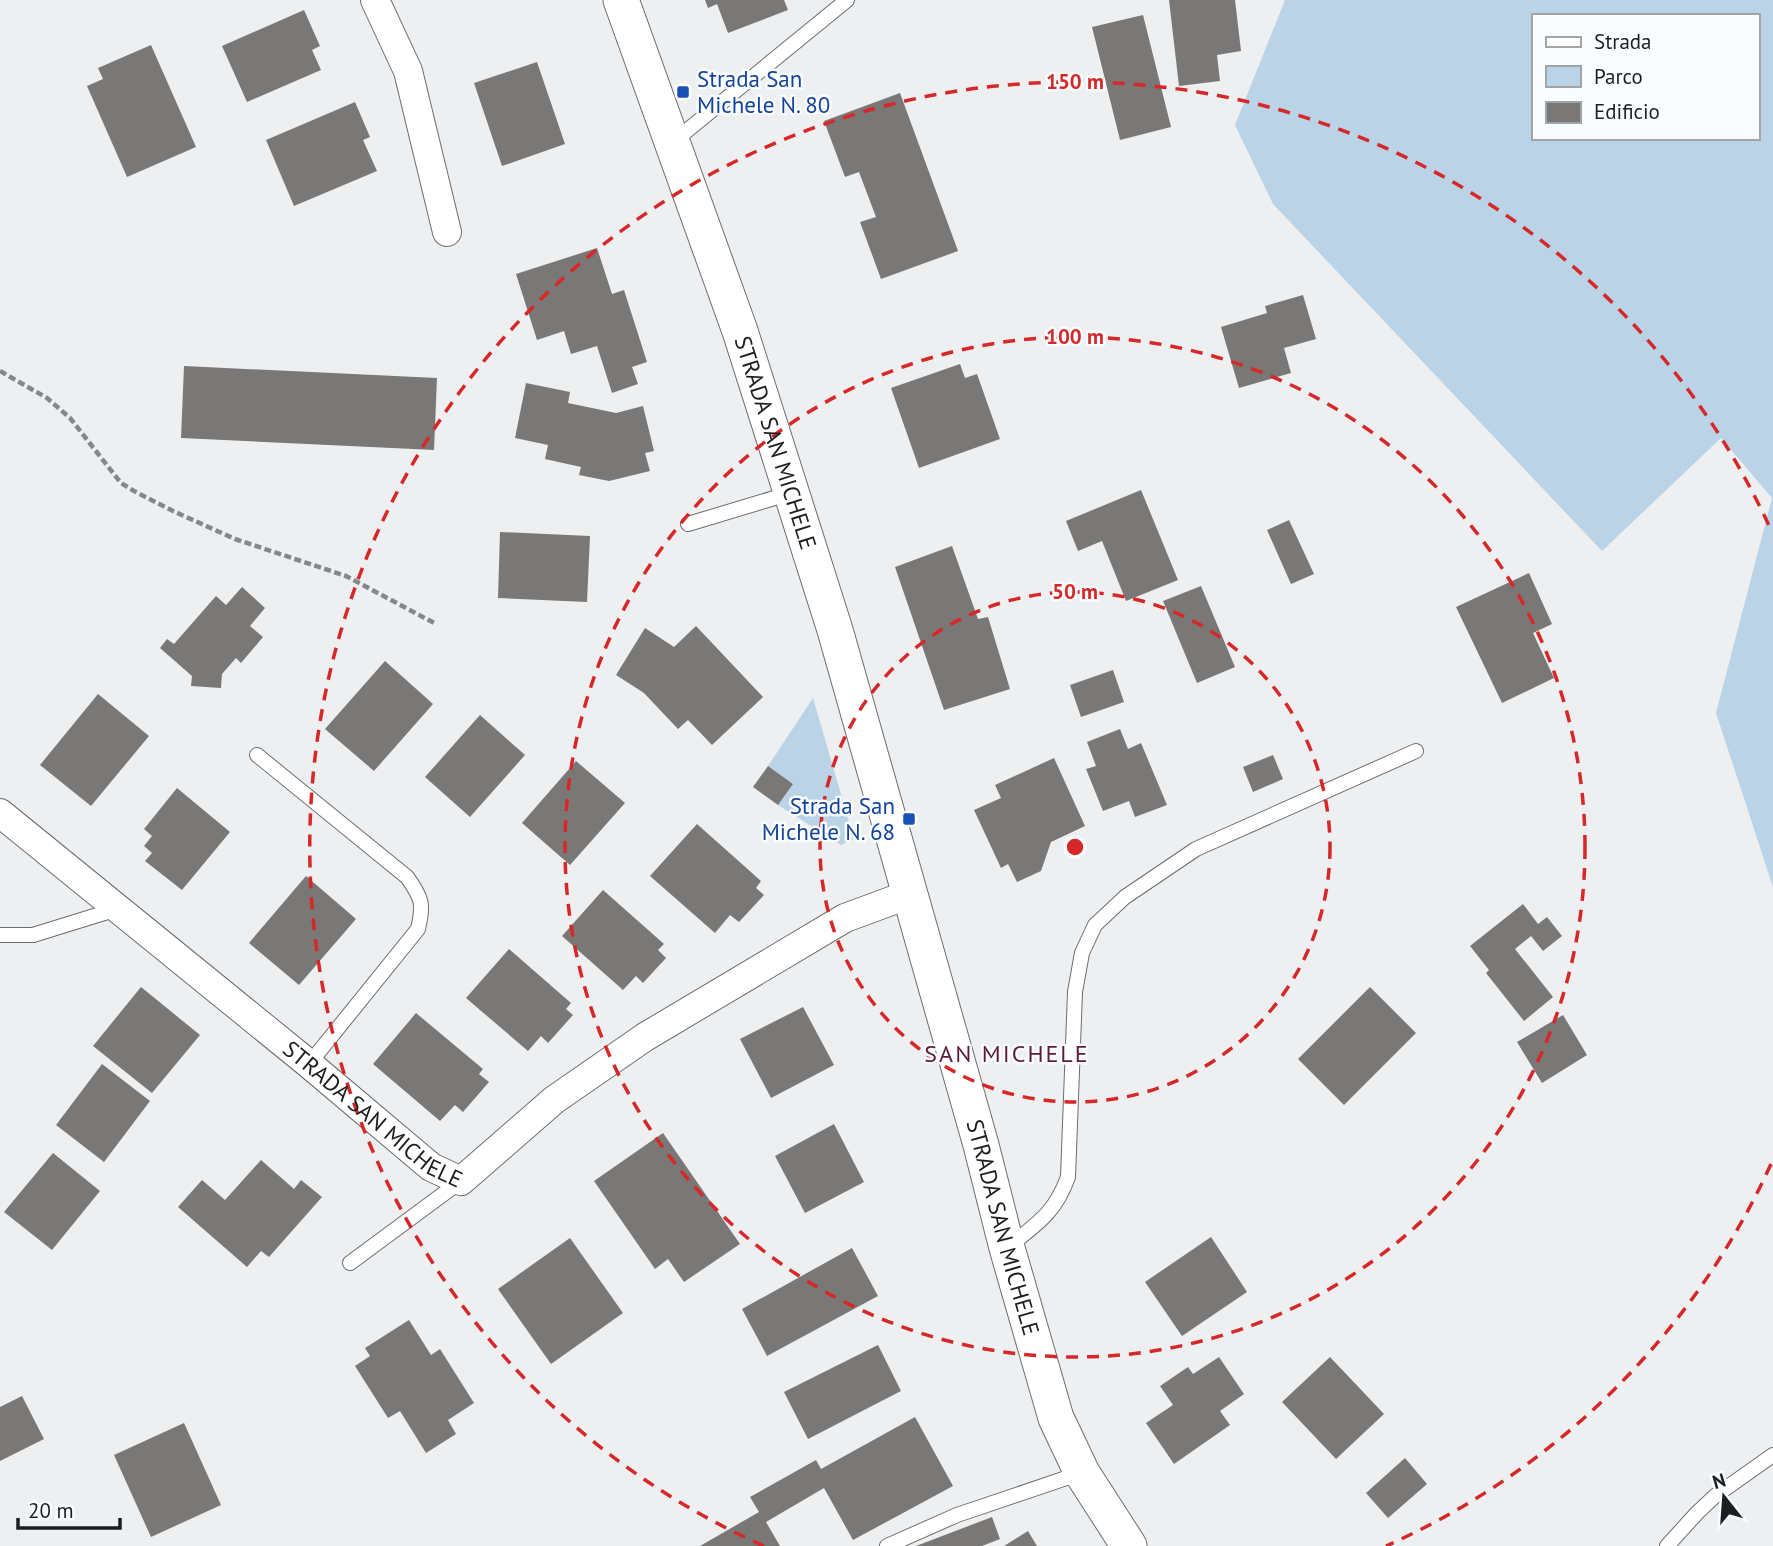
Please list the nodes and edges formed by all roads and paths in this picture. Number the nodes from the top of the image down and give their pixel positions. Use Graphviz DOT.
graph roads {
  1 [pos="375,0"];
  2 [pos="621,0"];
  3 [pos="847,0"];
  4 [pos="672,142"];
  5 [pos="447,232"];
  6 [pos="0,371"];
  7 [pos="791,492"];
  8 [pos="688,524"];
  9 [pos="436,624"];
  10 [pos="1416,751"];
  11 [pos="257,755"];
  12 [pos="0,813"];
  13 [pos="910,894"];
  14 [pos="117,909"];
  15 [pos="0,935"];
  16 [pos="309,1064"];
  17 [pos="461,1181"];
  18 [pos="1007,1248"];
  19 [pos="350,1263"];
  20 [pos="1773,1455"];
  21 [pos="1082,1473"];
  22 [pos="887,1546"];
  23 [pos="1129,1546"];
  24 [pos="1667,1546"];
  1 -- 5 [label="street"];
  2 -- 4 [label="street, STRADA SAN MICHELE"];
  3 -- 4 [label="lane"];
  4 -- 7 [label="street, STRADA SAN MICHELE"];
  6 -- 9 [label="path"];
  7 -- 8 [label="lane"];
  7 -- 13 [label="street, STRADA SAN MICHELE"];
  10 -- 18 [label="lane"];
  11 -- 16 [label="lane"];
  12 -- 14 [label="street, STRADA SAN MICHELE"];
  13 -- 17 [label="street, STRADA SAN MICHELE"];
  13 -- 18 [label="street, STRADA SAN MICHELE"];
  14 -- 15 [label="lane"];
  14 -- 16 [label="street, STRADA SAN MICHELE"];
  16 -- 17 [label="street, STRADA SAN MICHELE"];
  17 -- 19 [label="lane"];
  18 -- 21 [label="street, STRADA SAN MICHELE"];
  20 -- 24 [label="lane"];
  21 -- 22 [label="lane"];
  21 -- 23 [label="street, STRADA SAN MICHELE"];
}
